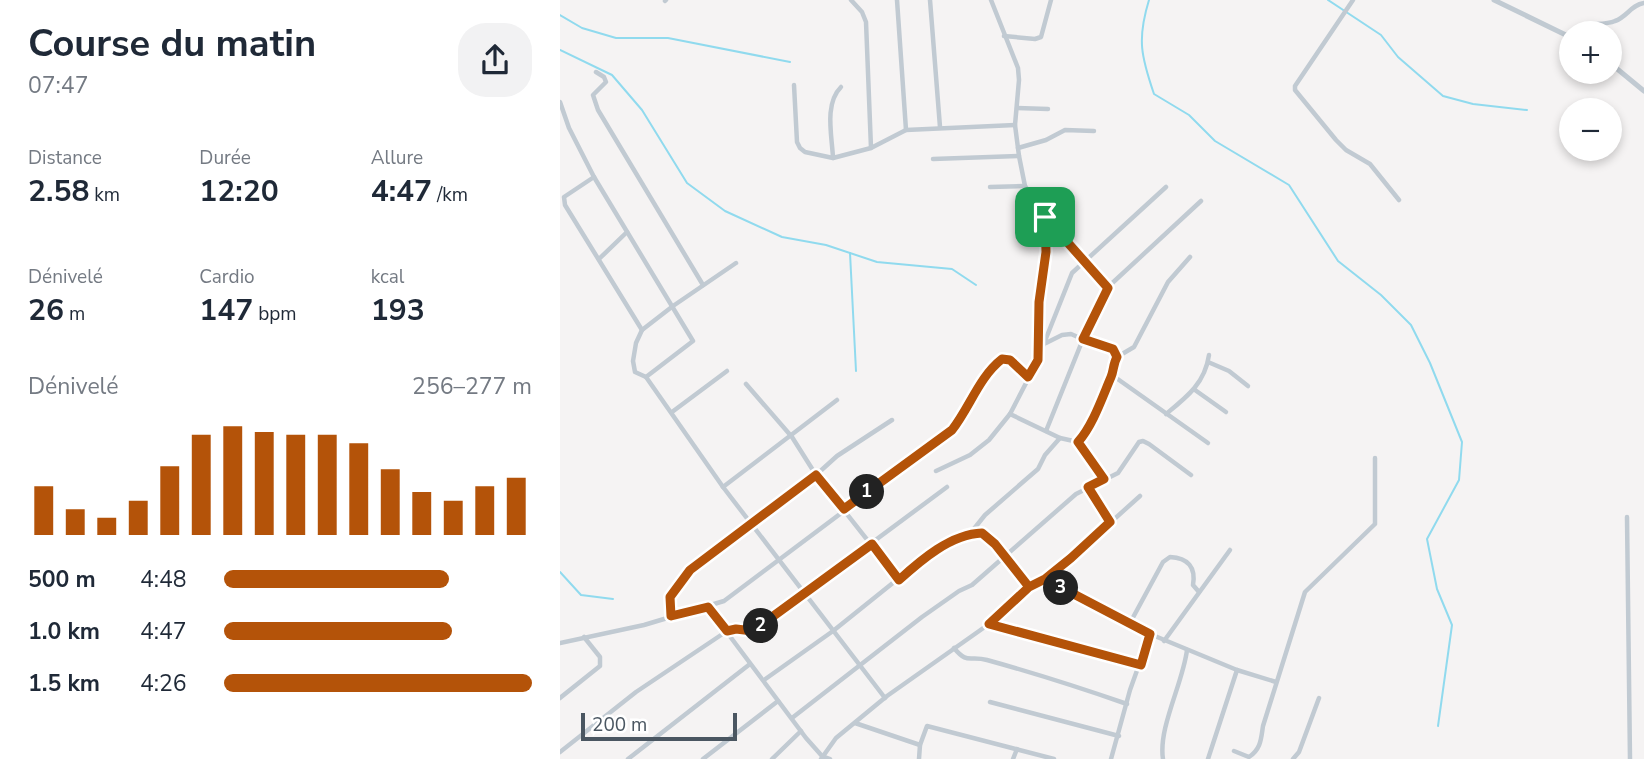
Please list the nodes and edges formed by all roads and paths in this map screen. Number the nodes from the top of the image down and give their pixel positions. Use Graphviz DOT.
graph roads {
  1 [pos="851,0"];
  2 [pos="897,0"];
  3 [pos="930,0"];
  4 [pos="990,0"];
  5 [pos="1051,0"];
  6 [pos="1353,0"];
  7 [pos="1494,0"];
  8 [pos="1644,3"];
  9 [pos="1617,21"];
  10 [pos="1559,30"];
  11 [pos="1004,36"];
  12 [pos="596,72"];
  13 [pos="1622,73"];
  14 [pos="794,85"];
  15 [pos="841,87"];
  16 [pos="1644,91"];
  17 [pos="560,102"];
  18 [pos="1017,108"];
  19 [pos="1048,109"];
  20 [pos="1015,125"];
  21 [pos="940,127"];
  22 [pos="906,130"];
  23 [pos="1094,131"];
  24 [pos="871,148"];
  25 [pos="1018,148"];
  26 [pos="1018,156"];
  27 [pos="833,158"];
  28 [pos="933,159"];
  29 [pos="594,177"];
  30 [pos="1025,186"];
  31 [pos="989,187"];
  32 [pos="1166,187"];
  33 [pos="1399,200"];
  34 [pos="1201,201"];
  35 [pos="1045,217"];
  36 [pos="627,232"];
  37 [pos="1190,257"];
  38 [pos="599,259"];
  39 [pos="1084,261"];
  40 [pos="736,263"];
  41 [pos="703,285"];
  42 [pos="1108,288"];
  43 [pos="673,306"];
  44 [pos="642,330"];
  45 [pos="1083,339"];
  46 [pos="1045,343"];
  47 [pos="1209,355"];
  48 [pos="1117,357"];
  49 [pos="1038,360"];
  50 [pos="1208,362"];
  51 [pos="727,371"];
  52 [pos="1112,374"];
  53 [pos="646,377"];
  54 [pos="1028,377"];
  55 [pos="747,384"];
  56 [pos="1248,386"];
  57 [pos="1195,390"];
  58 [pos="837,400"];
  59 [pos="672,412"];
  60 [pos="1226,412"];
  61 [pos="1010,414"];
  62 [pos="1166,414"];
  63 [pos="892,420"];
  64 [pos="1046,431"];
  65 [pos="792,437"];
  66 [pos="1060,438"];
  67 [pos="1078,442"];
  68 [pos="1208,443"];
  69 [pos="1375,458"];
  70 [pos="936,471"];
  71 [pos="816,475"];
  72 [pos="1191,475"];
  73 [pos="1104,479"];
  74 [pos="723,487"];
  75 [pos="947,487"];
  76 [pos="1088,487"];
  77 [pos="1140,496"];
  78 [pos="844,509"];
  79 [pos="1627,517"];
  80 [pos="1110,522"];
  81 [pos="751,524"];
  82 [pos="969,533"];
  83 [pos="872,544"];
  84 [pos="1230,550"];
  85 [pos="1004,556"];
  86 [pos="778,559"];
  87 [pos="1045,579"];
  88 [pos="899,580"];
  89 [pos="1029,587"];
  90 [pos="1199,592"];
  91 [pos="805,595"];
  92 [pos="708,607"];
  93 [pos="671,616"];
  94 [pos="1130,622"];
  95 [pos="989,624"];
  96 [pos="727,631"];
  97 [pos="833,631"];
  98 [pos="1150,634"];
  99 [pos="583,636"];
  100 [pos="1157,638"];
  101 [pos="1164,641"];
  102 [pos="560,643"];
  103 [pos="1147,644"];
  104 [pos="954,648"];
  105 [pos="1187,650"];
  106 [pos="750,664"];
  107 [pos="1141,665"];
  108 [pos="859,667"];
  109 [pos="1237,670"];
  110 [pos="764,680"];
  111 [pos="1276,682"];
  112 [pos="560,698"];
  113 [pos="885,698"];
  114 [pos="1319,698"];
  115 [pos="778,701"];
  116 [pos="990,702"];
  117 [pos="1127,704"];
  118 [pos="792,718"];
  119 [pos="855,723"];
  120 [pos="801,731"];
  121 [pos="1119,736"];
  122 [pos="920,745"];
  123 [pos="1017,749"];
  124 [pos="1234,751"];
  125 [pos="560,752"];
  126 [pos="822,758"];
  127 [pos="628,759"];
  128 [pos="703,759"];
  129 [pos="772,759"];
  130 [pos="830,759"];
  131 [pos="919,759"];
  132 [pos="1013,759"];
  133 [pos="1054,759"];
  134 [pos="1111,759"];
  135 [pos="1163,759"];
  136 [pos="1208,759"];
  137 [pos="1293,759"];
  138 [pos="1630,759"];
  1 -- 24 [label="street"];
  2 -- 22 [label="street"];
  3 -- 21 [label="street"];
  4 -- 11 [label="street"];
  5 -- 11 [label="street"];
  6 -- 33 [label="street"];
  7 -- 10 [label="street"];
  8 -- 9 [label="street"];
  11 -- 18 [label="street"];
  12 -- 41 [label="street"];
  13 -- 16 [label="street"];
  14 -- 27 [label="street"];
  15 -- 27 [label="street"];
  17 -- 29 [label="street"];
  18 -- 19 [label="street"];
  18 -- 20 [label="street"];
  20 -- 21 [label="street"];
  20 -- 25 [label="street"];
  21 -- 22 [label="street"];
  22 -- 24 [label="street"];
  23 -- 25 [label="street"];
  24 -- 27 [label="street"];
  25 -- 26 [label="street"];
  26 -- 28 [label="street"];
  26 -- 30 [label="street"];
  29 -- 36 [label="street"];
  29 -- 38 [label="street"];
  30 -- 31 [label="street"];
  30 -- 35 [label="street"];
  32 -- 39 [label="street"];
  34 -- 42 [label="street"];
  35 -- 39 [label="street"];
  35 -- 49 [label="street"];
  36 -- 38 [label="street"];
  36 -- 43 [label="street"];
  37 -- 48 [label="street"];
  38 -- 44 [label="street"];
  39 -- 42 [label="street"];
  39 -- 46 [label="street"];
  40 -- 41 [label="street"];
  41 -- 43 [label="street"];
  42 -- 45 [label="street"];
  43 -- 44 [label="street"];
  43 -- 53 [label="street"];
  44 -- 53 [label="street"];
  45 -- 46 [label="street"];
  45 -- 48 [label="street"];
  45 -- 64 [label="street"];
  46 -- 49 [label="street"];
  47 -- 50 [label="street"];
  48 -- 52 [label="street"];
  49 -- 54 [label="street"];
  50 -- 56 [label="street"];
  50 -- 57 [label="street"];
  51 -- 59 [label="street"];
  52 -- 62 [label="street"];
  52 -- 67 [label="street"];
  53 -- 59 [label="street"];
  54 -- 61 [label="street"];
  54 -- 78 [label="street"];
  55 -- 65 [label="street"];
  57 -- 60 [label="street"];
  57 -- 62 [label="street"];
  58 -- 65 [label="street"];
  59 -- 74 [label="street"];
  61 -- 64 [label="street"];
  61 -- 70 [label="street"];
  62 -- 68 [label="street"];
  63 -- 71 [label="street"];
  64 -- 66 [label="street"];
  65 -- 71 [label="street"];
  65 -- 74 [label="street"];
  66 -- 67 [label="street"];
  66 -- 82 [label="street"];
  67 -- 73 [label="street"];
  69 -- 111 [label="street"];
  71 -- 78 [label="street"];
  71 -- 81 [label="street"];
  72 -- 73 [label="street"];
  73 -- 76 [label="street"];
  74 -- 81 [label="street"];
  75 -- 83 [label="street"];
  76 -- 80 [label="street"];
  76 -- 85 [label="street"];
  77 -- 80 [label="street"];
  78 -- 83 [label="street"];
  78 -- 86 [label="street"];
  79 -- 138 [label="street"];
  80 -- 87 [label="street"];
  81 -- 86 [label="street"];
  81 -- 93 [label="street"];
  82 -- 85 [label="street"];
  82 -- 88 [label="street"];
  83 -- 88 [label="street"];
  83 -- 91 [label="street"];
  84 -- 90 [label="street"];
  85 -- 89 [label="street"];
  85 -- 108 [label="street"];
  86 -- 91 [label="street"];
  86 -- 92 [label="street"];
  87 -- 89 [label="street"];
  87 -- 94 [label="street"];
  88 -- 97 [label="street"];
  89 -- 95 [label="street"];
  90 -- 94 [label="street"];
  90 -- 101 [label="street"];
  91 -- 96 [label="street"];
  91 -- 97 [label="street"];
  92 -- 93 [label="street"];
  92 -- 96 [label="street"];
  93 -- 99 [label="street"];
  94 -- 98 [label="street"];
  95 -- 104 [label="street"];
  95 -- 107 [label="street"];
  96 -- 106 [label="street"];
  96 -- 125 [label="street"];
  97 -- 108 [label="street"];
  97 -- 110 [label="street"];
  98 -- 100 [label="street"];
  98 -- 103 [label="street"];
  99 -- 102 [label="street"];
  99 -- 112 [label="street"];
  100 -- 101 [label="street"];
  100 -- 103 [label="street"];
  101 -- 105 [label="street"];
  103 -- 107 [label="street"];
  104 -- 113 [label="street"];
  104 -- 117 [label="street"];
  105 -- 109 [label="street"];
  105 -- 135 [label="street"];
  106 -- 110 [label="street"];
  106 -- 127 [label="street"];
  107 -- 117 [label="street"];
  108 -- 113 [label="street"];
  108 -- 118 [label="street"];
  109 -- 111 [label="street"];
  109 -- 136 [label="street"];
  110 -- 115 [label="street"];
  111 -- 124 [label="street"];
  113 -- 119 [label="street"];
  114 -- 137 [label="street"];
  115 -- 118 [label="street"];
  115 -- 128 [label="street"];
  116 -- 121 [label="street"];
  117 -- 121 [label="street"];
  118 -- 120 [label="street"];
  119 -- 122 [label="street"];
  119 -- 126 [label="street"];
  120 -- 126 [label="street"];
  120 -- 129 [label="street"];
  121 -- 134 [label="street"];
  122 -- 123 [label="street"];
  122 -- 131 [label="street"];
  123 -- 132 [label="street"];
  123 -- 133 [label="street"];
  126 -- 130 [label="street"];
}
